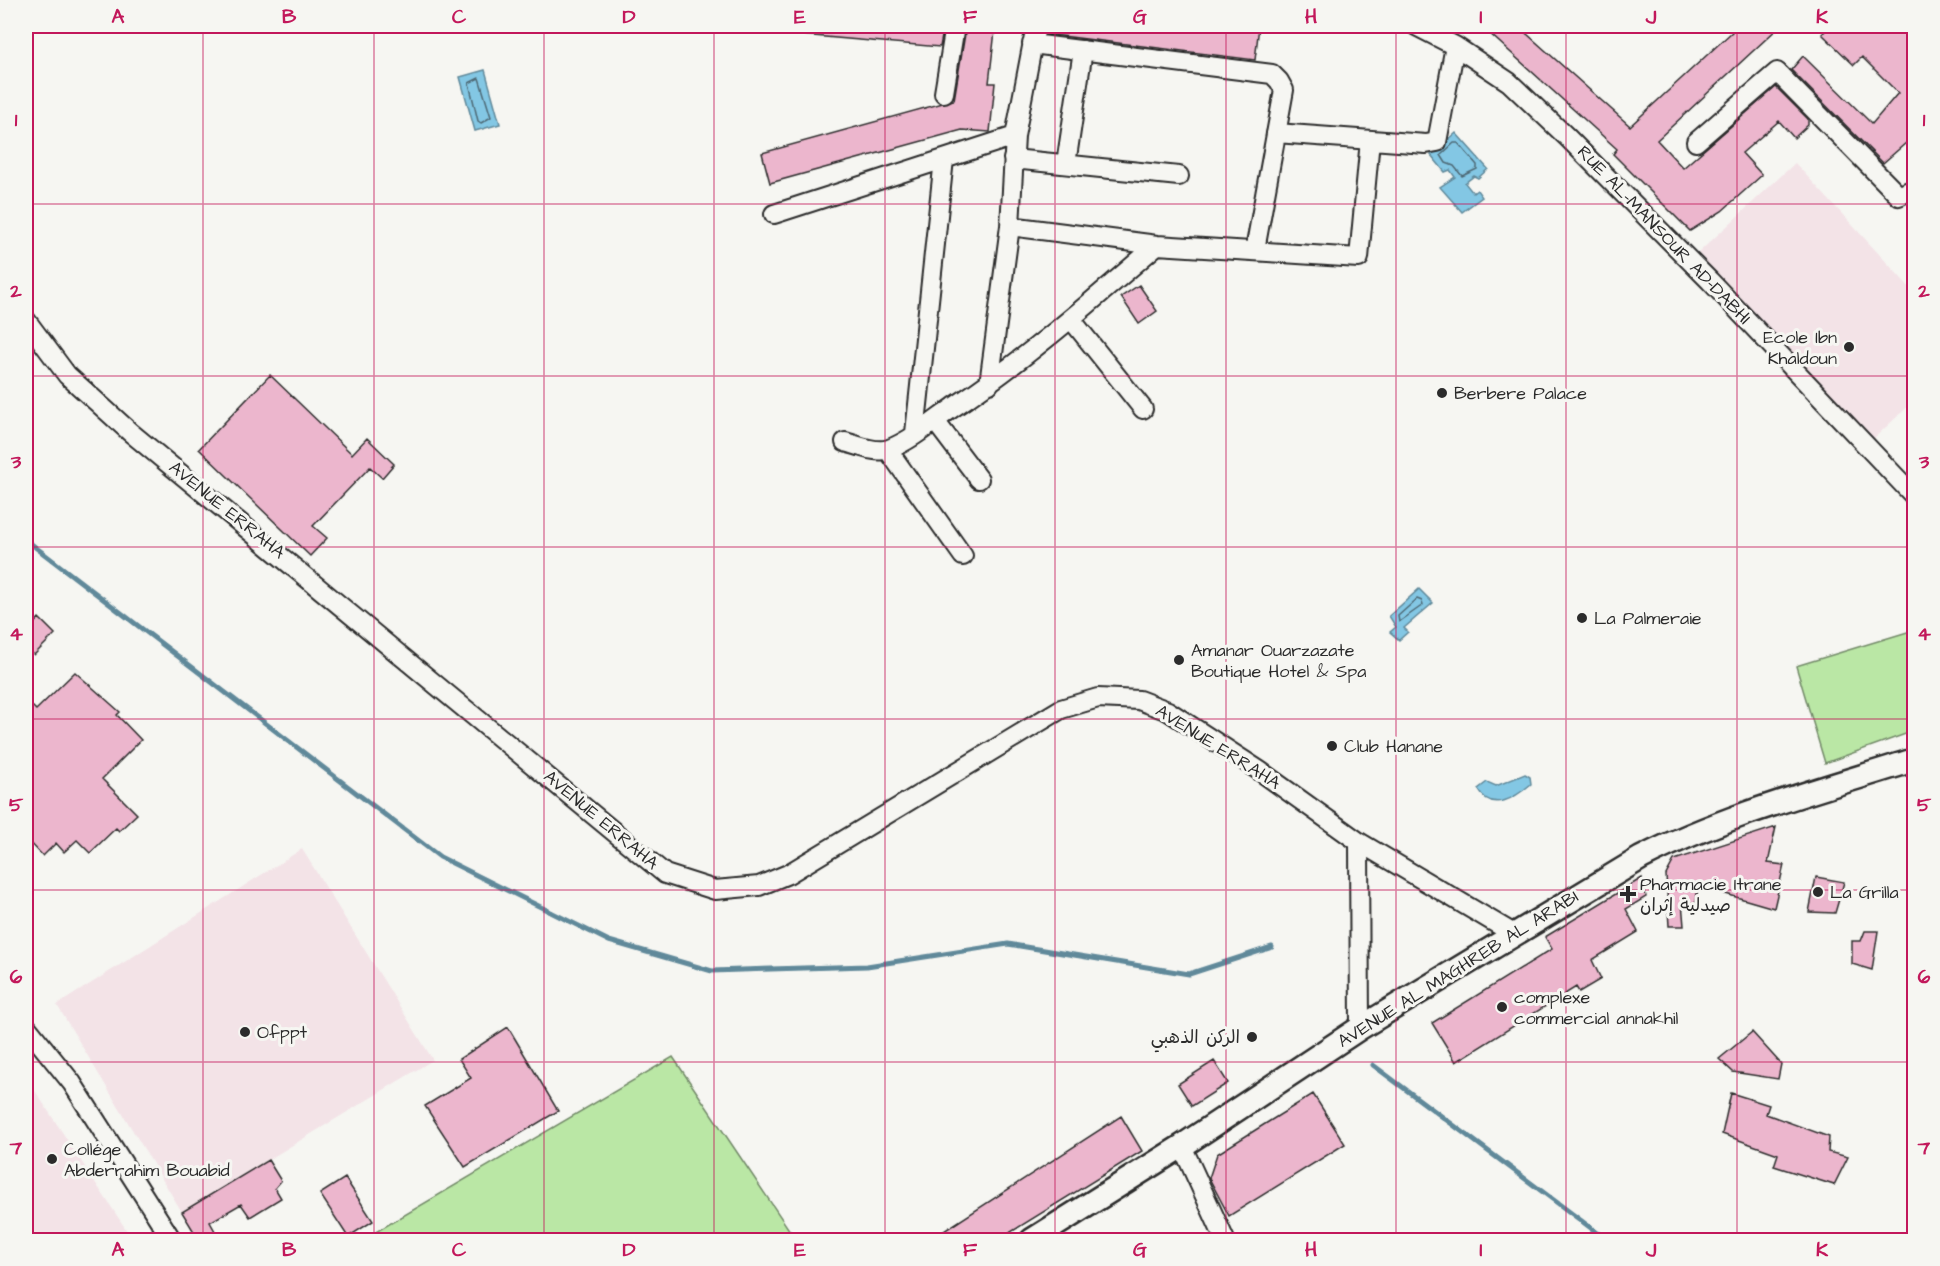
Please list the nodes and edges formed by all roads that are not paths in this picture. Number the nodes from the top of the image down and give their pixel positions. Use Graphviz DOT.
graph roads {
  1 [pos="955,26"];
  2 [pos="1036,26"];
  3 [pos="1416,26"];
  4 [pos="1032,44"];
  5 [pos="1455,46"];
  6 [pos="1083,50"];
  7 [pos="944,93"];
  8 [pos="1276,133"];
  9 [pos="1015,136"];
  10 [pos="1370,140"];
  11 [pos="1696,142"];
  12 [pos="944,159"];
  13 [pos="1013,159"];
  14 [pos="1066,164"];
  15 [pos="1179,176"];
  16 [pos="1913,189"];
  17 [pos="774,214"];
  18 [pos="1010,226"];
  19 [pos="1157,245"];
  20 [pos="1255,250"];
  21 [pos="1071,319"];
  22 [pos="26,320"];
  23 [pos="989,384"];
  24 [pos="1143,409"];
  25 [pos="935,421"];
  26 [pos="915,433"];
  27 [pos="845,442"];
  28 [pos="888,450"];
  29 [pos="979,479"];
  30 [pos="1914,496"];
  31 [pos="963,556"];
  32 [pos="1914,760"];
  33 [pos="1359,842"];
  34 [pos="1514,934"];
  35 [pos="26,1026"];
  36 [pos="1359,1028"];
  37 [pos="1182,1146"];
  38 [pos="1222,1239"];
  39 [pos="172,1240"];
  40 [pos="1032,1240"];
  1 -- 7 [label="street"];
  2 -- 4 [label="street"];
  3 -- 5 [label="street, RUE AL-MANSOUR AD-DABHI"];
  4 -- 6 [label="street"];
  4 -- 9 [label="street"];
  5 -- 10 [label="street"];
  5 -- 30 [label="street, RUE AL-MANSOUR AD-DABHI"];
  6 -- 8 [label="street"];
  6 -- 14 [label="street"];
  8 -- 10 [label="street"];
  8 -- 20 [label="street"];
  9 -- 12 [label="street"];
  9 -- 13 [label="street"];
  10 -- 20 [label="street"];
  11 -- 16 [label="street"];
  12 -- 17 [label="street"];
  12 -- 26 [label="street"];
  13 -- 14 [label="street"];
  13 -- 18 [label="street"];
  14 -- 15 [label="street"];
  18 -- 19 [label="street"];
  18 -- 23 [label="street"];
  19 -- 20 [label="street"];
  19 -- 21 [label="street"];
  21 -- 23 [label="street"];
  21 -- 24 [label="street"];
  22 -- 33 [label="street, AVENUE ERRAHA"];
  23 -- 25 [label="street"];
  25 -- 26 [label="street"];
  25 -- 29 [label="street"];
  26 -- 28 [label="street"];
  27 -- 28 [label="street"];
  28 -- 31 [label="street"];
  32 -- 34 [label="main road, AVENUE AL MAGHREB AL ARABI"];
  33 -- 34 [label="street, AVENUE ERRAHA"];
  33 -- 36 [label="street"];
  34 -- 36 [label="main road, AVENUE AL MAGHREB AL ARABI"];
  35 -- 39 [label="street"];
  36 -- 37 [label="main road, AVENUE AL MAGHREB AL ARABI"];
  37 -- 38 [label="street"];
  37 -- 40 [label="main road, AVENUE AL MAGHREB AL ARABI"];
}
